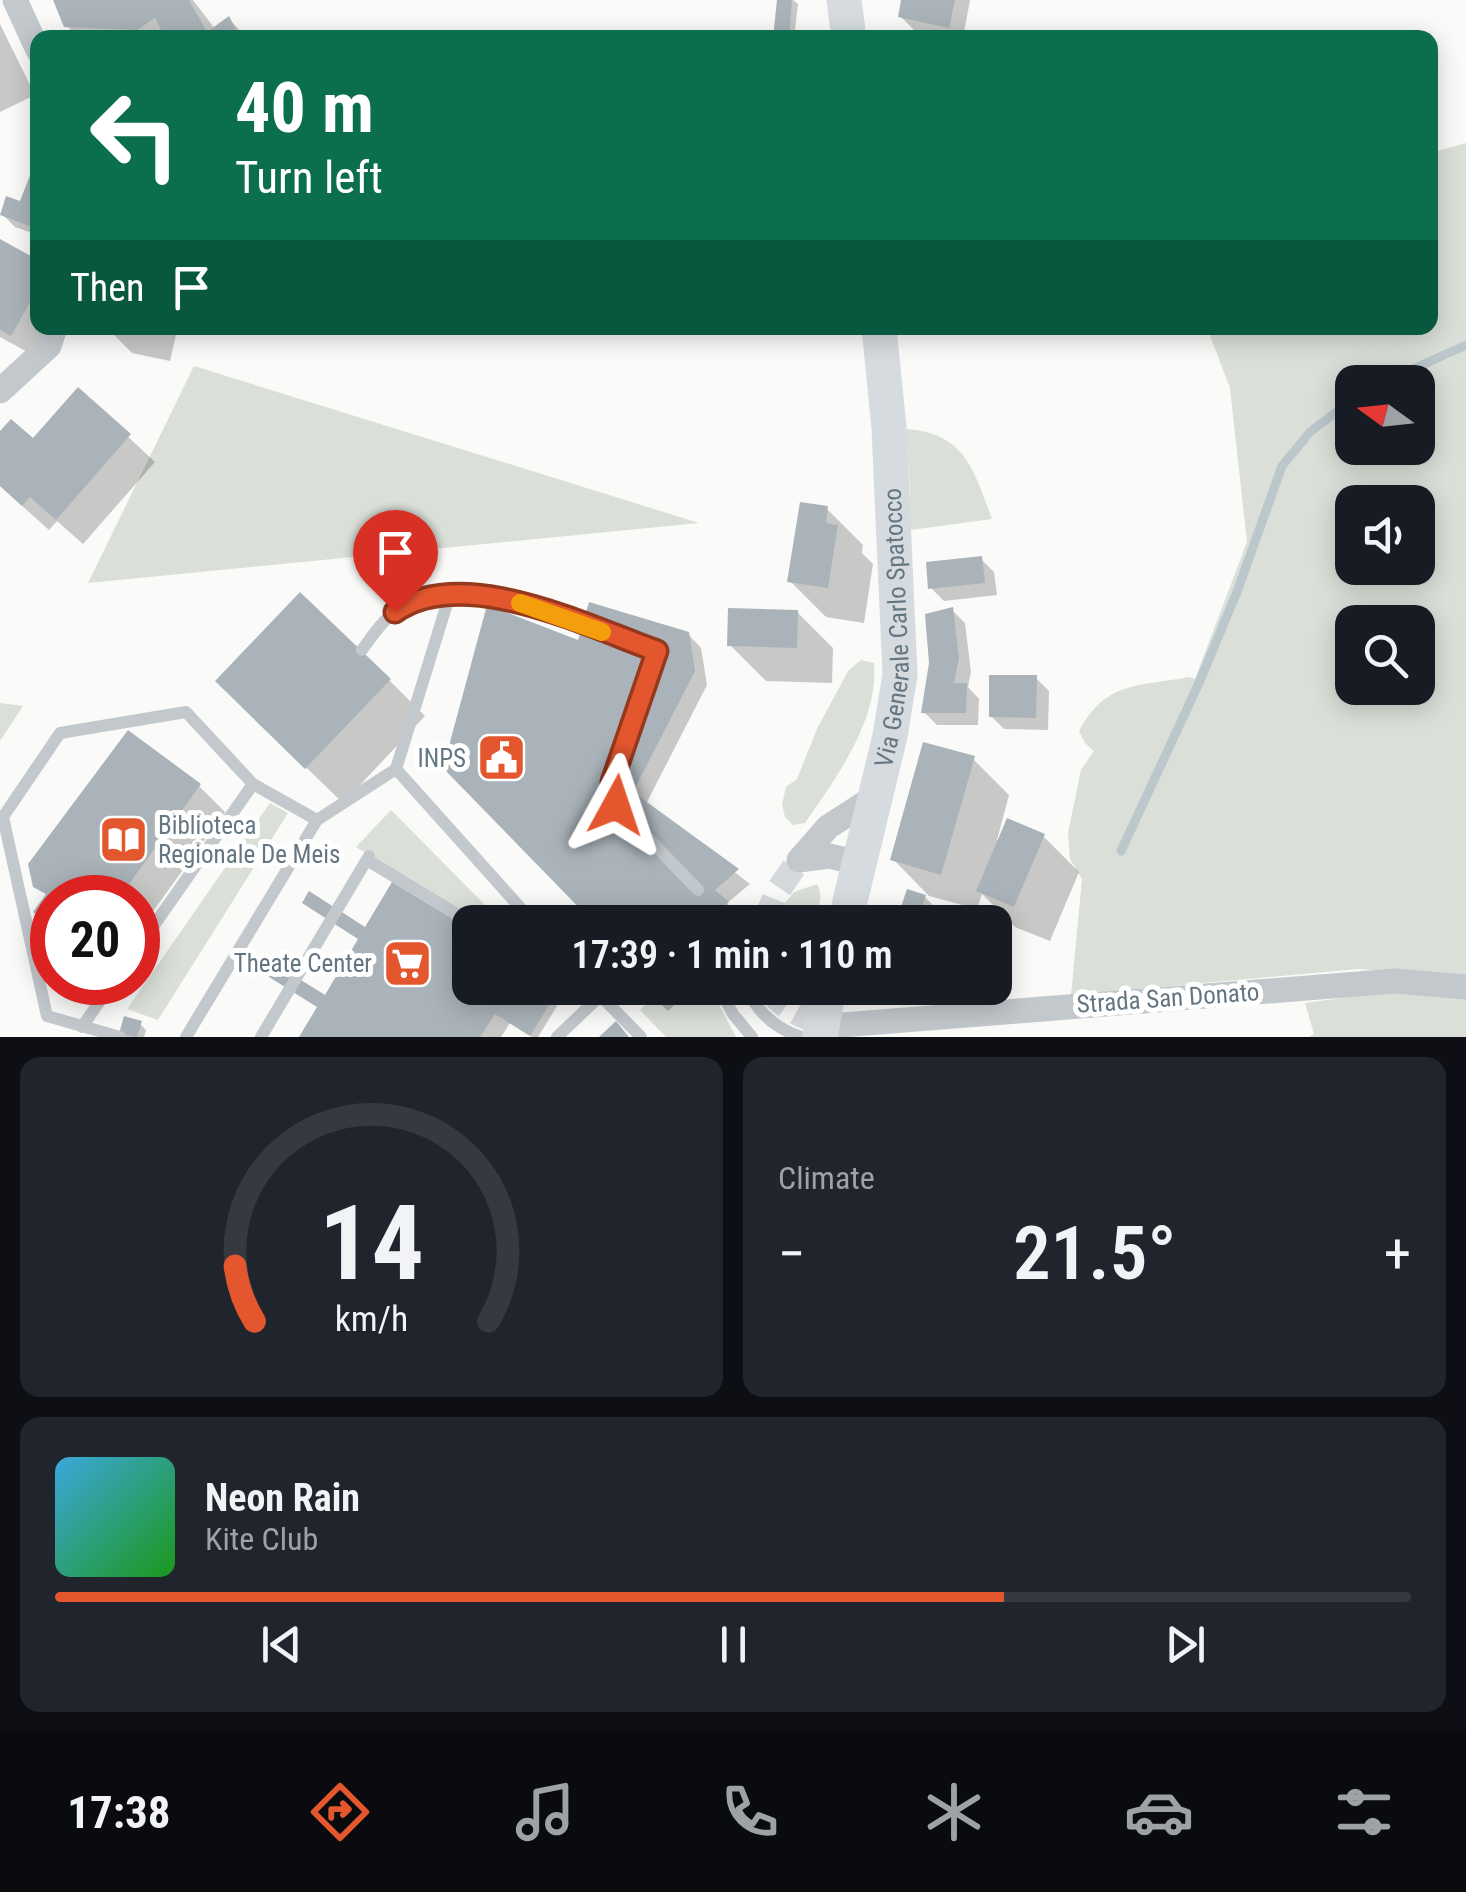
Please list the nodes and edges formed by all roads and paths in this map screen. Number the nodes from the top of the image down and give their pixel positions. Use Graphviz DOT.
graph roads {
  1 [pos="15,0"];
  2 [pos="844,0"];
  3 [pos="848,30"];
  4 [pos="30,33"];
  5 [pos="53,335"];
  6 [pos="880,335"];
  7 [pos="0,391"];
  8 [pos="450,594"];
  9 [pos="362,650"];
  10 [pos="396,769"];
  11 [pos="253,784"];
  12 [pos="876,796"];
  13 [pos="317,820"];
  14 [pos="859,863"];
  15 [pos="698,890"];
  16 [pos="518,905"];
  17 [pos="849,905"];
  18 [pos="452,911"];
  19 [pos="160,917"];
  20 [pos="1466,987"];
  21 [pos="97,1005"];
  22 [pos="586,1005"];
  23 [pos="610,1005"];
  24 [pos="728,1005"];
  25 [pos="756,1005"];
  26 [pos="830,1005"];
  27 [pos="82,1027"];
  28 [pos="831,1031"];
  29 [pos="869,1031"];
  30 [pos="120,1037"];
  31 [pos="186,1037"];
  32 [pos="261,1037"];
  33 [pos="558,1037"];
  34 [pos="641,1037"];
  35 [pos="752,1037"];
  36 [pos="801,1037"];
  1 -- 4 [label="street"];
  2 -- 3 [label="main road"];
  5 -- 7 [label="street"];
  6 -- 12 [label="main road, Via Generale Carlo Spatocco"];
  8 -- 9 [label="lane"];
  8 -- 10 [label="lane"];
  8 -- 15 [label="lane"];
  10 -- 13 [label="lane"];
  10 -- 16 [label="lane"];
  11 -- 13 [label="lane"];
  11 -- 19 [label="lane"];
  11 -- 27 [label="lane"];
  12 -- 14 [label="main road, Via Generale Carlo Spatocco"];
  12 -- 14 [label="street"];
  13 -- 31 [label="lane"];
  14 -- 17 [label="main road, Via Generale Carlo Spatocco"];
  18 -- 32 [label="lane"];
  20 -- 29 [label="street, Strada San Donato"];
  21 -- 27 [label="lane"];
  22 -- 33 [label="lane"];
  23 -- 34 [label="lane"];
  24 -- 35 [label="lane"];
  25 -- 36 [label="lane"];
  26 -- 28 [label="main road"];
  27 -- 30 [label="lane"];
  28 -- 29 [label="street, Strada San Donato"];
}
